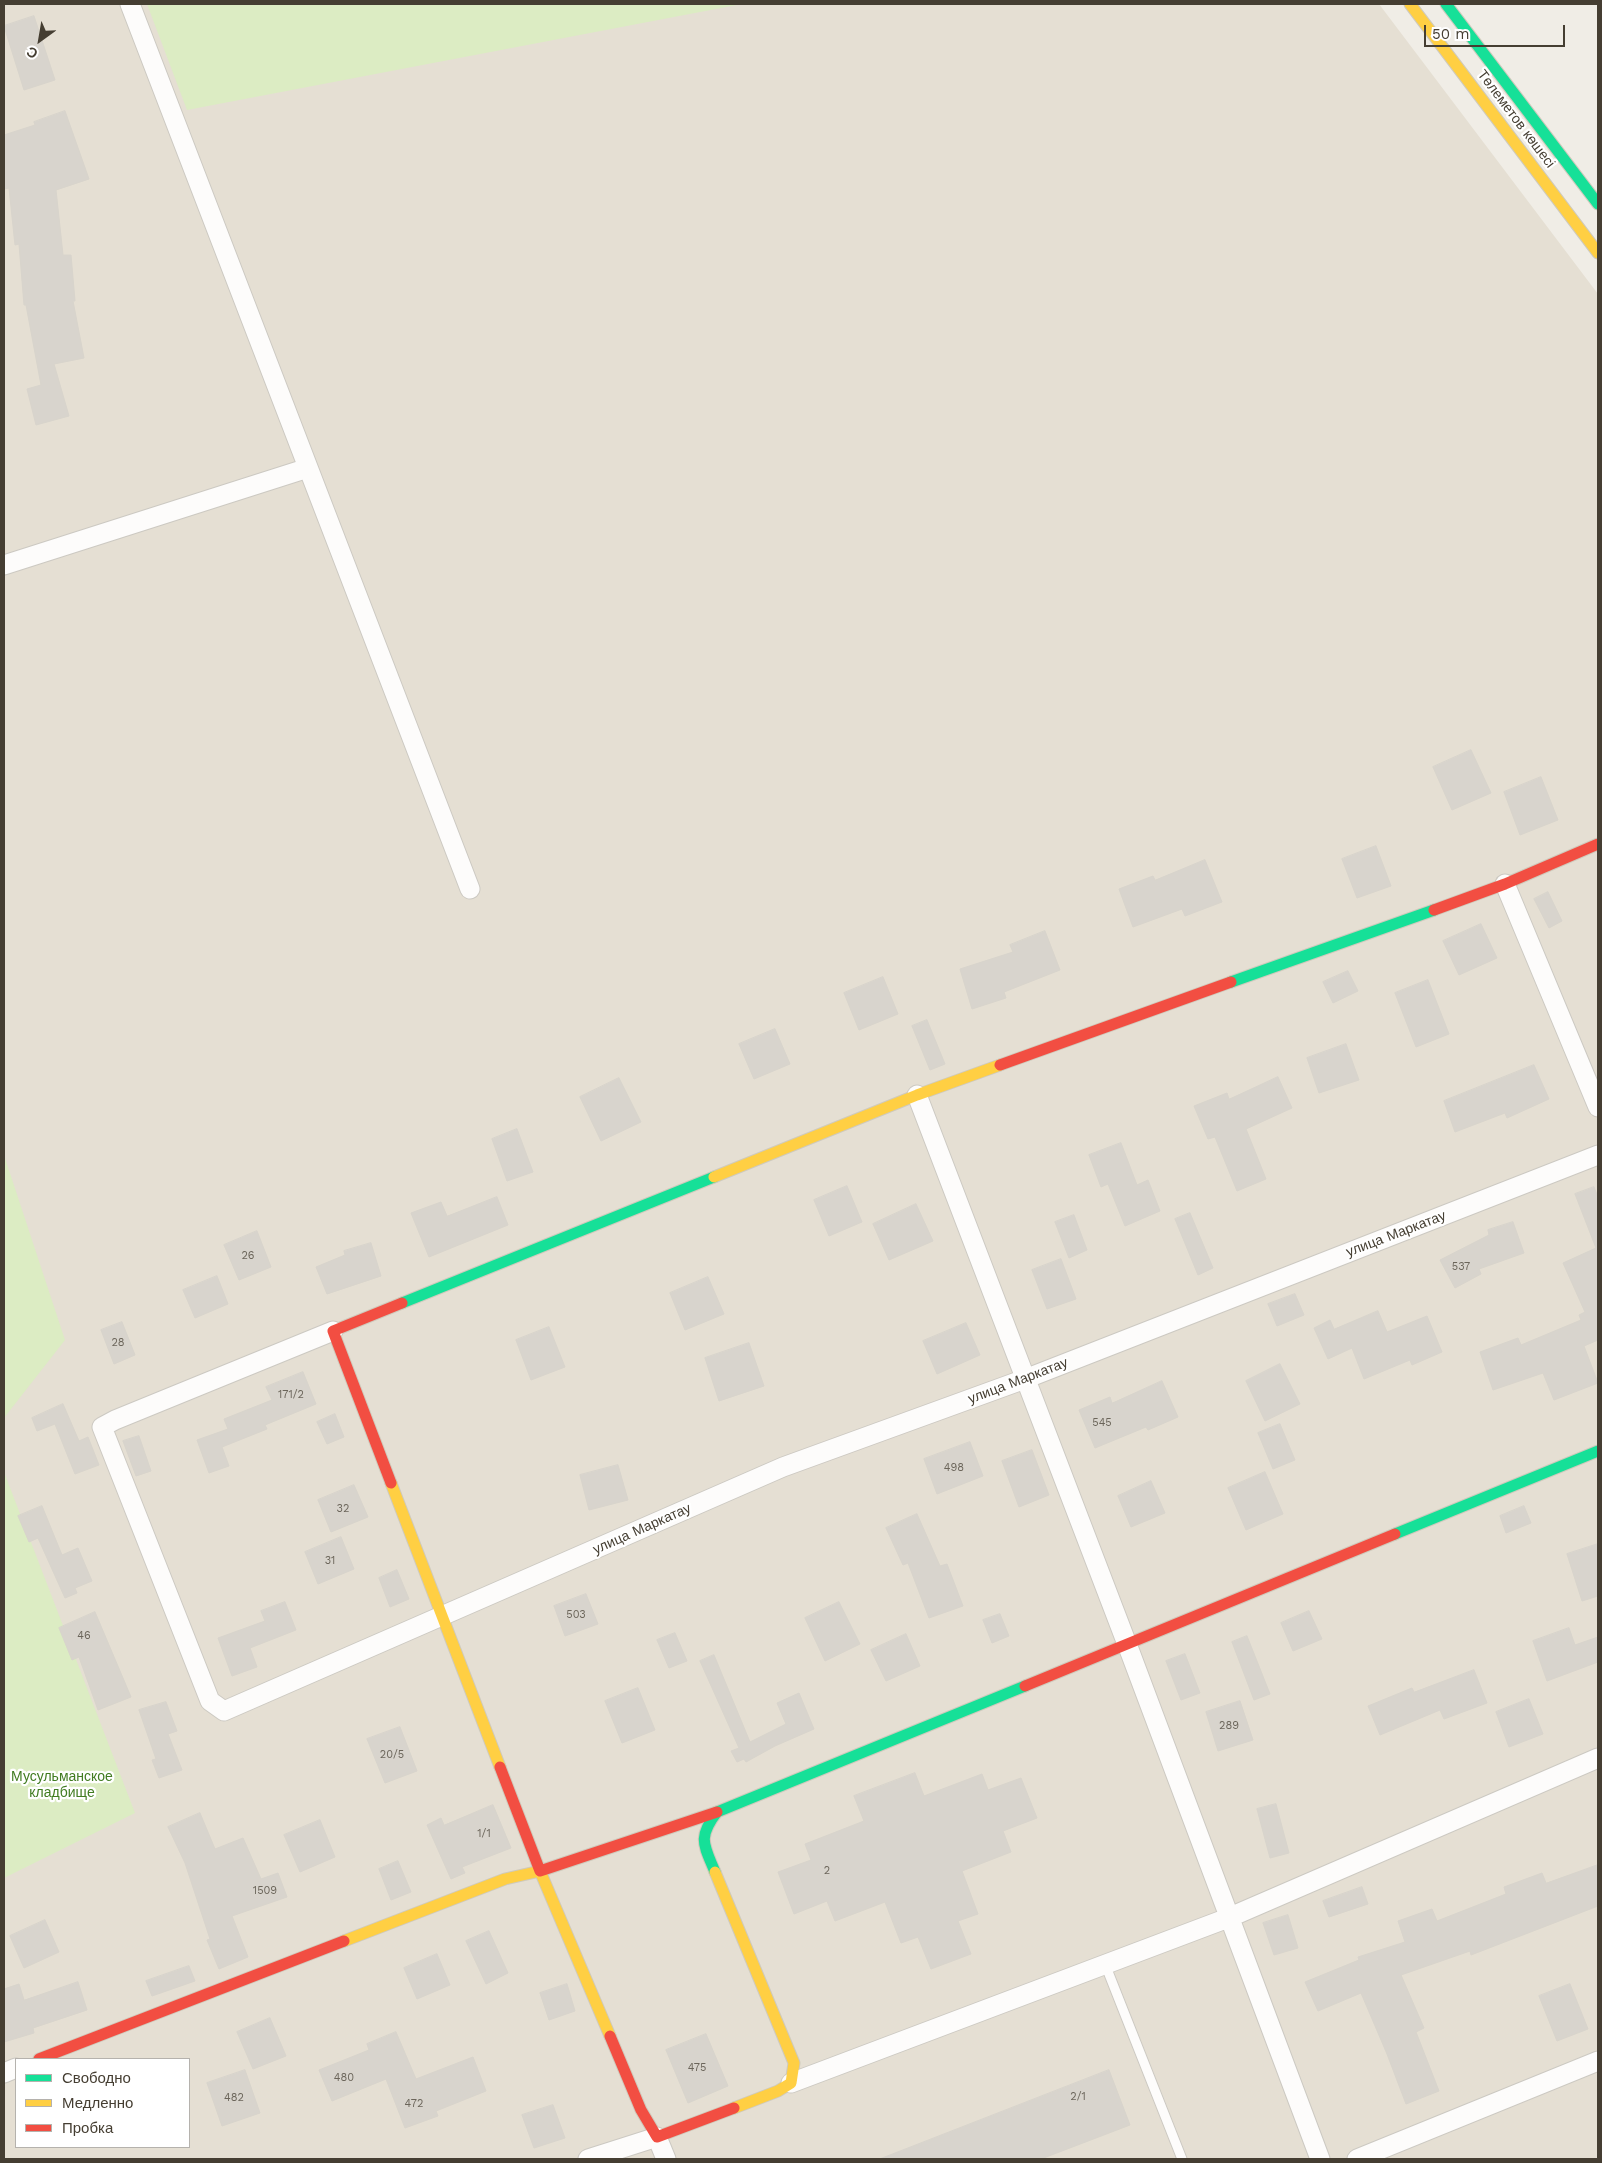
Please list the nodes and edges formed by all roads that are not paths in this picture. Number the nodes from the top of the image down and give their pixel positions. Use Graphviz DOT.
graph roads {
  1 [pos="130,4"];
  2 [pos="1410,4"];
  3 [pos="1446,4"];
  4 [pos="1598,204"];
  5 [pos="1598,253"];
  6 [pos="308,468"];
  7 [pos="4,565"];
  8 [pos="1598,844"];
  9 [pos="1505,884"];
  10 [pos="470,889"];
  11 [pos="917,1096"];
  12 [pos="1598,1107"];
  13 [pos="1598,1155"];
  14 [pos="332,1331"];
  15 [pos="1025,1379"];
  16 [pos="1598,1450"];
  17 [pos="442,1616"];
  18 [pos="1127,1644"];
  19 [pos="1598,1758"];
  20 [pos="717,1812"];
  21 [pos="540,1871"];
  22 [pos="1228,1918"];
  23 [pos="1105,1964"];
  24 [pos="42,2058"];
  25 [pos="1598,2061"];
  26 [pos="791,2083"];
  27 [pos="657,2137"];
  28 [pos="588,2159"];
  29 [pos="666,2159"];
  30 [pos="1182,2159"];
  31 [pos="1320,2159"];
  32 [pos="1357,2159"];
  1 -- 6 [label="street"];
  2 -- 5 [label="street, Төлеметов көшесі"];
  3 -- 4 [label="street, Төлеметов көшесі"];
  6 -- 7 [label="street"];
  6 -- 10 [label="street"];
  8 -- 9 [label="street"];
  9 -- 11 [label="street"];
  9 -- 12 [label="street"];
  11 -- 14 [label="street"];
  11 -- 15 [label="street"];
  13 -- 15 [label="street, улица Маркатау"];
  14 -- 17 [label="street"];
  14 -- 17 [label="street, улица Маркатау"];
  15 -- 17 [label="street, улица Маркатау"];
  15 -- 18 [label="street"];
  16 -- 18 [label="street"];
  17 -- 21 [label="street"];
  18 -- 20 [label="street"];
  18 -- 22 [label="street"];
  19 -- 22 [label="street"];
  20 -- 21 [label="street"];
  20 -- 26 [label="street"];
  21 -- 24 [label="street"];
  21 -- 27 [label="street"];
  22 -- 23 [label="street"];
  22 -- 31 [label="street"];
  23 -- 26 [label="street"];
  23 -- 30 [label="lane"];
  25 -- 32 [label="street"];
  26 -- 27 [label="street"];
  27 -- 28 [label="street"];
  27 -- 29 [label="street"];
}
